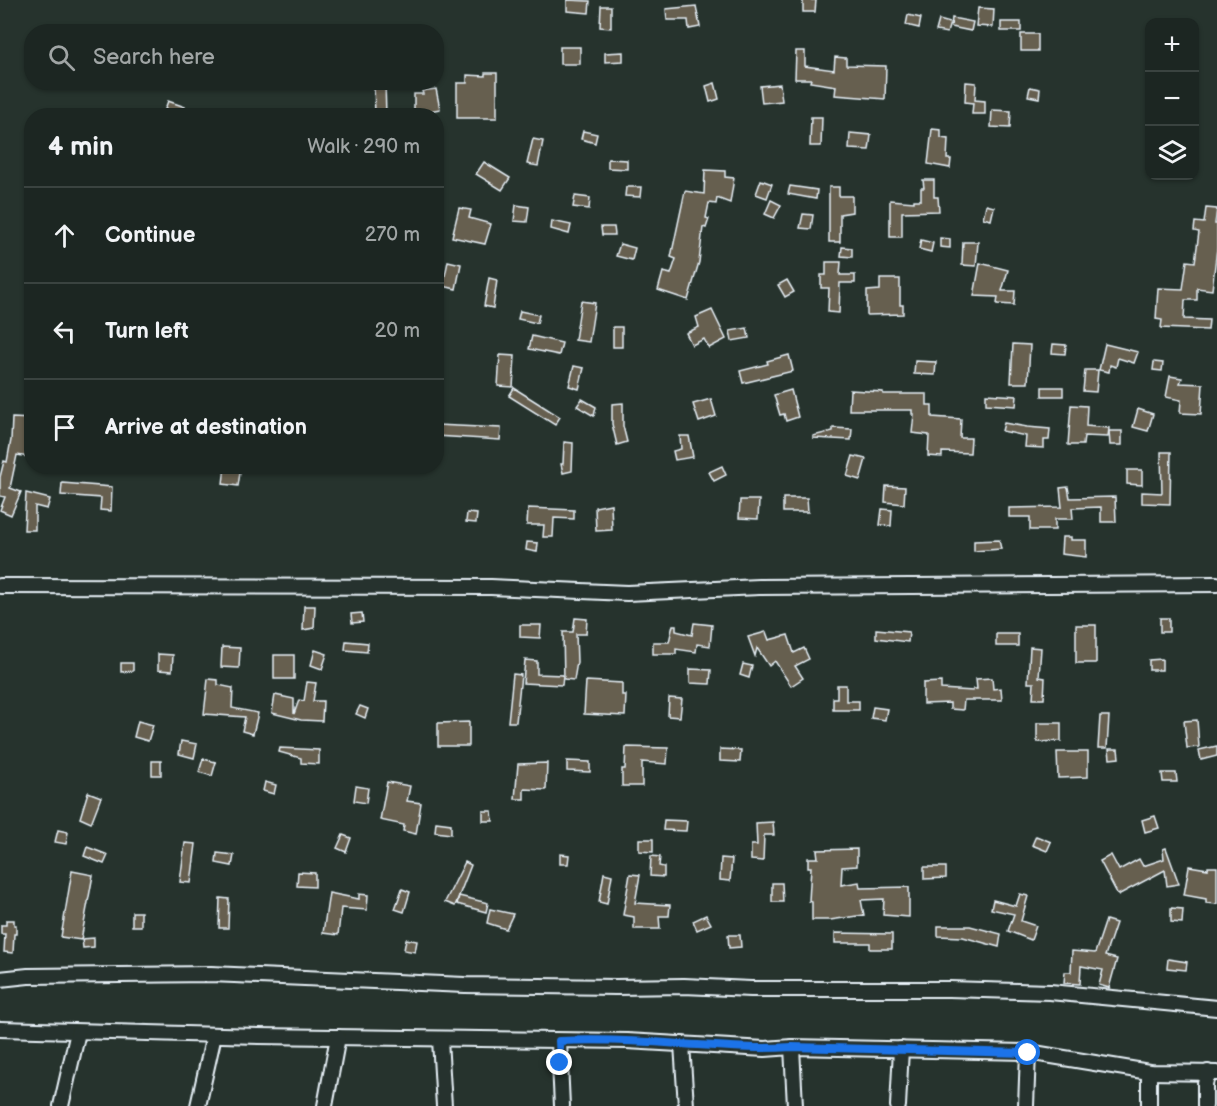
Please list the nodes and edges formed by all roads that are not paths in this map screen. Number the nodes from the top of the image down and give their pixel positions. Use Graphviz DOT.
graph roads {
  1 [pos="1217,584"];
  2 [pos="0,586"];
  3 [pos="0,979"];
  4 [pos="1217,1008"];
  5 [pos="0,1029"];
  6 [pos="78,1032"];
  7 [pos="214,1035"];
  8 [pos="338,1037"];
  9 [pos="440,1040"];
  10 [pos="559,1041"];
  11 [pos="682,1044"];
  12 [pos="792,1047"];
  13 [pos="901,1049"];
  14 [pos="1028,1053"];
  15 [pos="1149,1072"];
  16 [pos="1212,1072"];
  17 [pos="61,1106"];
  18 [pos="198,1106"];
  19 [pos="325,1106"];
  20 [pos="444,1106"];
  21 [pos="562,1106"];
  22 [pos="686,1106"];
  23 [pos="795,1106"];
  24 [pos="898,1106"];
  25 [pos="1026,1106"];
  26 [pos="1149,1106"];
  27 [pos="1205,1106"];
  1 -- 2 [label="street"];
  3 -- 4 [label="street"];
  5 -- 6 [label="street"];
  6 -- 7 [label="street"];
  6 -- 17 [label="street"];
  7 -- 8 [label="street"];
  7 -- 18 [label="street"];
  8 -- 9 [label="street"];
  8 -- 19 [label="street"];
  9 -- 10 [label="street"];
  9 -- 20 [label="street"];
  10 -- 11 [label="street"];
  10 -- 21 [label="street"];
  11 -- 12 [label="street"];
  11 -- 22 [label="street"];
  12 -- 13 [label="street"];
  12 -- 23 [label="street"];
  13 -- 14 [label="street"];
  13 -- 24 [label="street"];
  14 -- 15 [label="street"];
  14 -- 25 [label="street"];
  15 -- 16 [label="street"];
  15 -- 26 [label="street"];
  16 -- 27 [label="street"];
}
